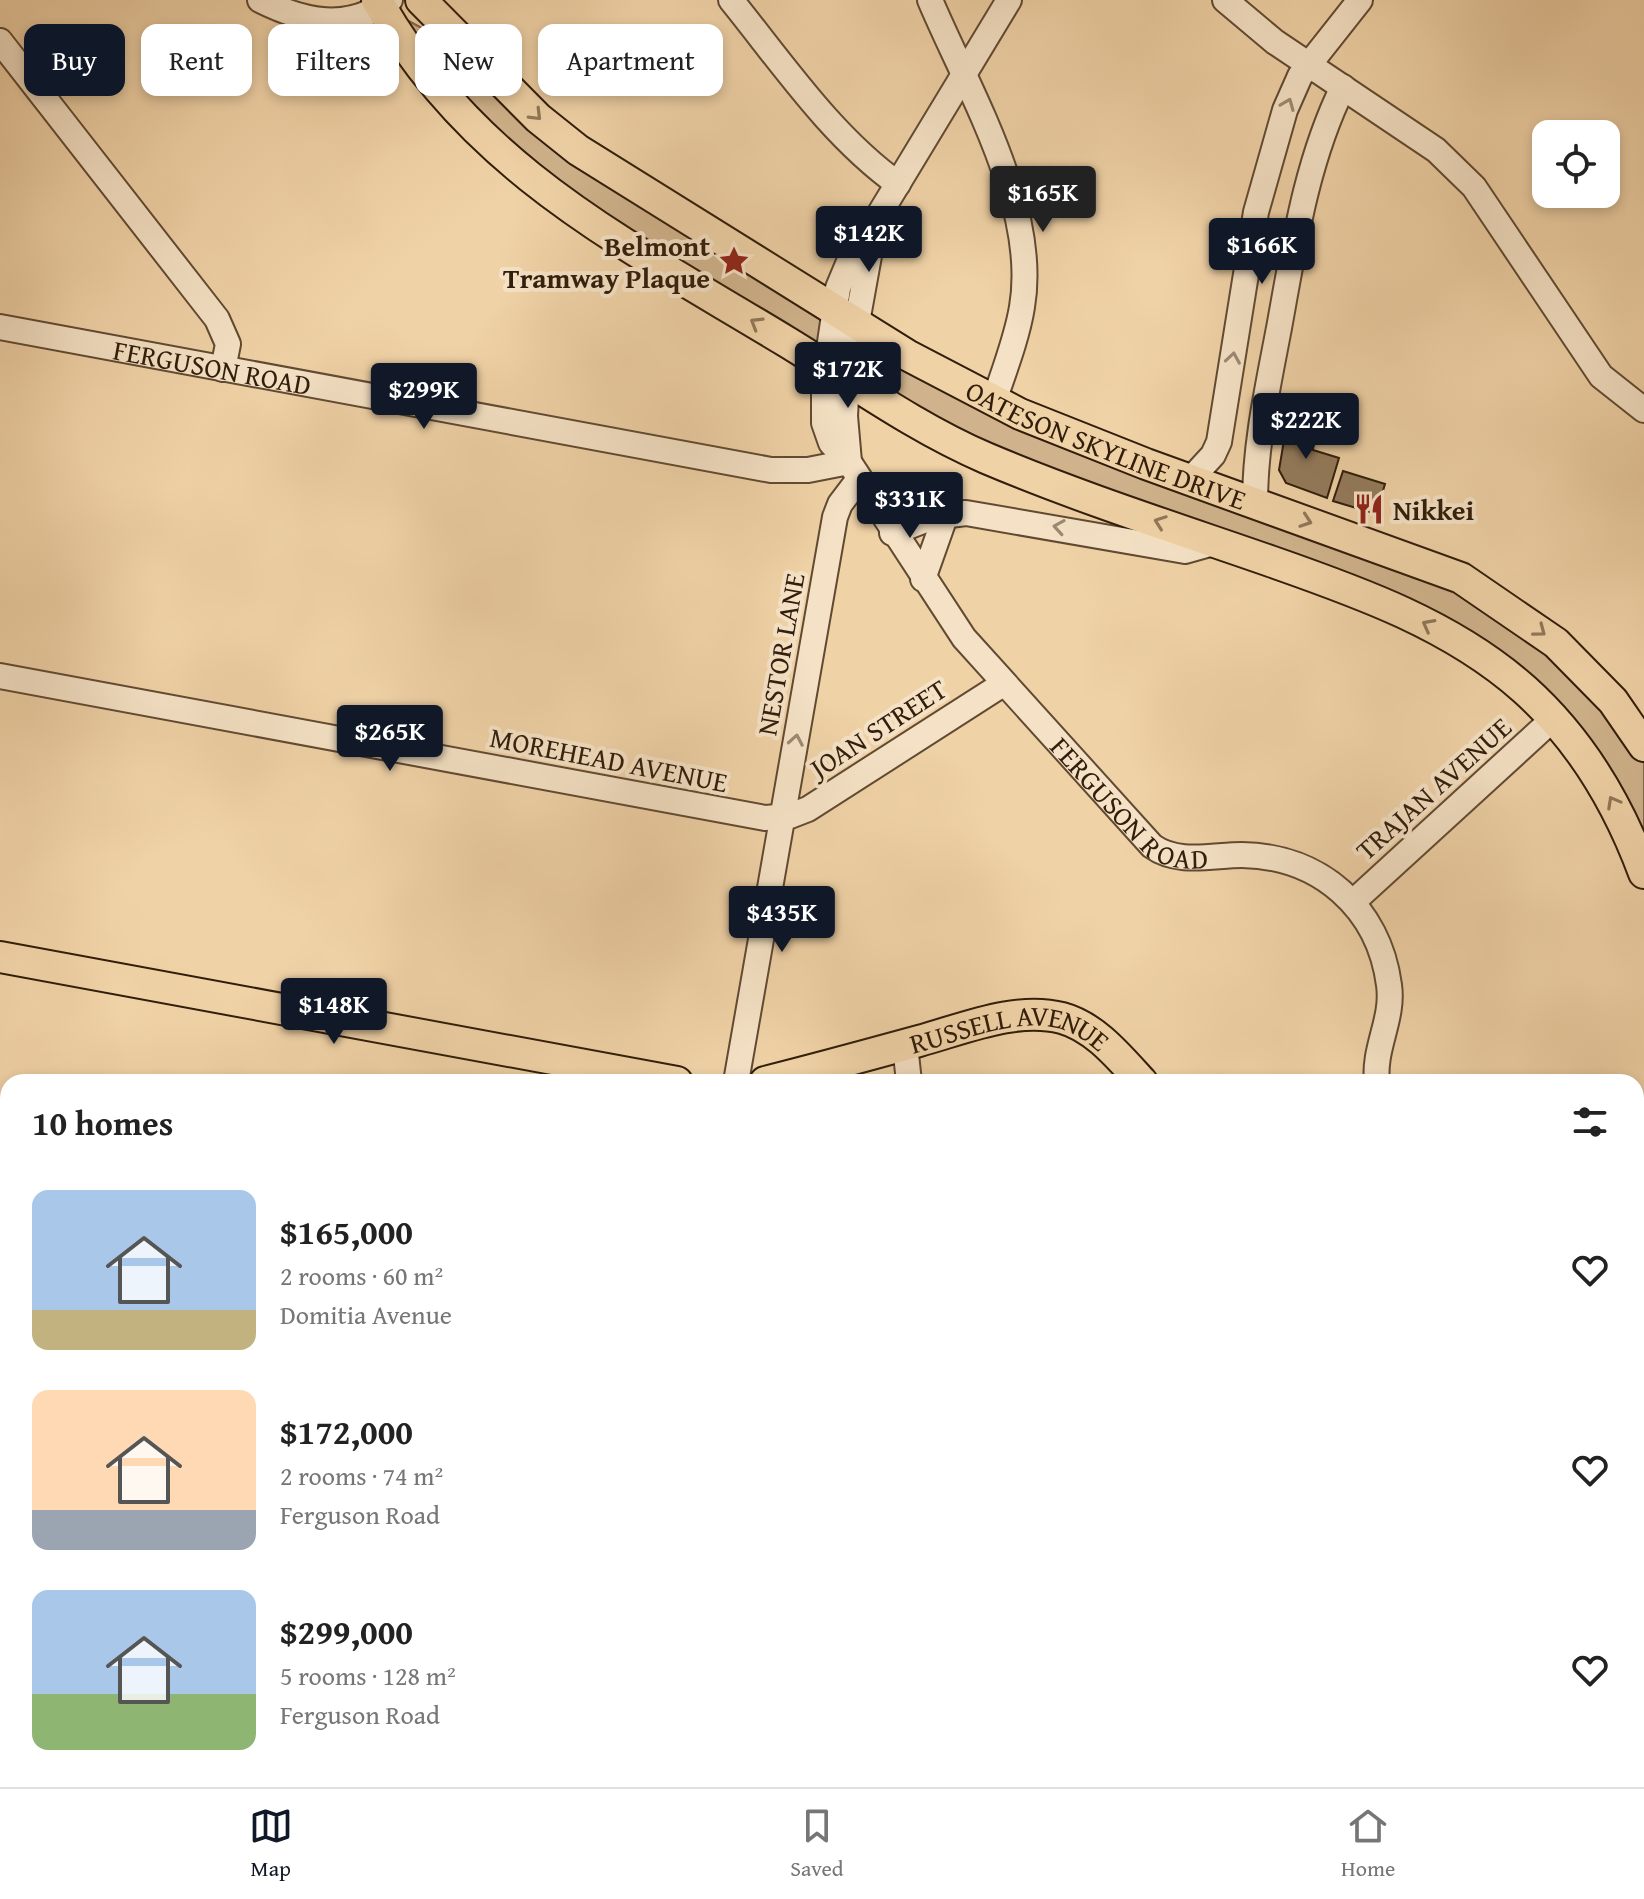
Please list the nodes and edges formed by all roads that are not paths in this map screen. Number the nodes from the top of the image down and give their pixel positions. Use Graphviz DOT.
graph roads {
  1 [pos="260,0"];
  2 [pos="421,0"];
  3 [pos="731,0"];
  4 [pos="930,0"];
  5 [pos="1009,0"];
  6 [pos="1225,0"];
  7 [pos="1360,0"];
  8 [pos="383,2"];
  9 [pos="0,41"];
  10 [pos="1309,64"];
  11 [pos="962,75"];
  12 [pos="1343,87"];
  13 [pos="898,184"];
  14 [pos="845,317"];
  15 [pos="0,327"];
  16 [pos="223,369"];
  17 [pos="836,372"];
  18 [pos="994,401"];
  19 [pos="1644,410"];
  20 [pos="854,471"];
  21 [pos="1190,480"];
  22 [pos="1255,503"];
  23 [pos="946,514"];
  24 [pos="892,533"];
  25 [pos="1217,542"];
  26 [pos="923,579"];
  27 [pos="0,676"];
  28 [pos="1003,684"];
  29 [pos="1553,719"];
  30 [pos="1644,746"];
  31 [pos="783,817"];
  32 [pos="1644,873"];
  33 [pos="1353,902"];
  34 [pos="0,957"];
  35 [pos="905,1045"];
  36 [pos="634,1074"];
  37 [pos="737,1074"];
  38 [pos="795,1074"];
  39 [pos="908,1074"];
  40 [pos="1134,1074"];
  41 [pos="1377,1074"];
  1 -- 8 [label="street"];
  2 -- 14 [label="main road, OATESON SKYLINE DRIVE, one-way"];
  3 -- 13 [label="street"];
  4 -- 11 [label="street"];
  5 -- 11 [label="street"];
  6 -- 10 [label="street"];
  7 -- 10 [label="street"];
  17 -- 8 [label="main road, OATESON SKYLINE DRIVE, one-way"];
  9 -- 16 [label="street"];
  10 -- 12 [label="street"];
  21 -- 10 [label="street, one-way"];
  11 -- 13 [label="street"];
  11 -- 18 [label="street"];
  12 -- 19 [label="street"];
  12 -- 22 [label="street"];
  13 -- 14 [label="street"];
  14 -- 17 [label="street"];
  14 -- 18 [label="main road, OATESON SKYLINE DRIVE"];
  15 -- 16 [label="street, FERGUSON ROAD"];
  16 -- 20 [label="street, FERGUSON ROAD"];
  17 -- 20 [label="street"];
  25 -- 17 [label="main road, OATESON SKYLINE DRIVE, one-way"];
  18 -- 21 [label="main road, OATESON SKYLINE DRIVE"];
  20 -- 24 [label="street, FERGUSON ROAD"];
  31 -- 20 [label="street, NESTOR LANE, one-way"];
  21 -- 22 [label="main road, OATESON SKYLINE DRIVE"];
  22 -- 30 [label="main road, OATESON SKYLINE DRIVE, one-way"];
  23 -- 24 [label="street, OATESON SKYLINE DRIVE"];
  25 -- 23 [label="street, OATESON SKYLINE DRIVE, one-way"];
  23 -- 26 [label="street"];
  24 -- 26 [label="street, FERGUSON ROAD"];
  29 -- 25 [label="main road, OATESON SKYLINE DRIVE, one-way"];
  26 -- 28 [label="street, FERGUSON ROAD"];
  27 -- 31 [label="street, MOREHEAD AVENUE"];
  28 -- 31 [label="street, JOAN STREET"];
  28 -- 33 [label="street, FERGUSON ROAD"];
  32 -- 29 [label="main road, OATESON SKYLINE DRIVE, one-way"];
  29 -- 33 [label="street, TRAJAN AVENUE"];
  31 -- 37 [label="street, NESTOR LANE"];
  33 -- 41 [label="street, FERGUSON ROAD"];
  34 -- 36 [label="main road"];
  35 -- 38 [label="main road, RUSSELL AVENUE"];
  35 -- 39 [label="street"];
  35 -- 40 [label="main road, RUSSELL AVENUE"];
}
